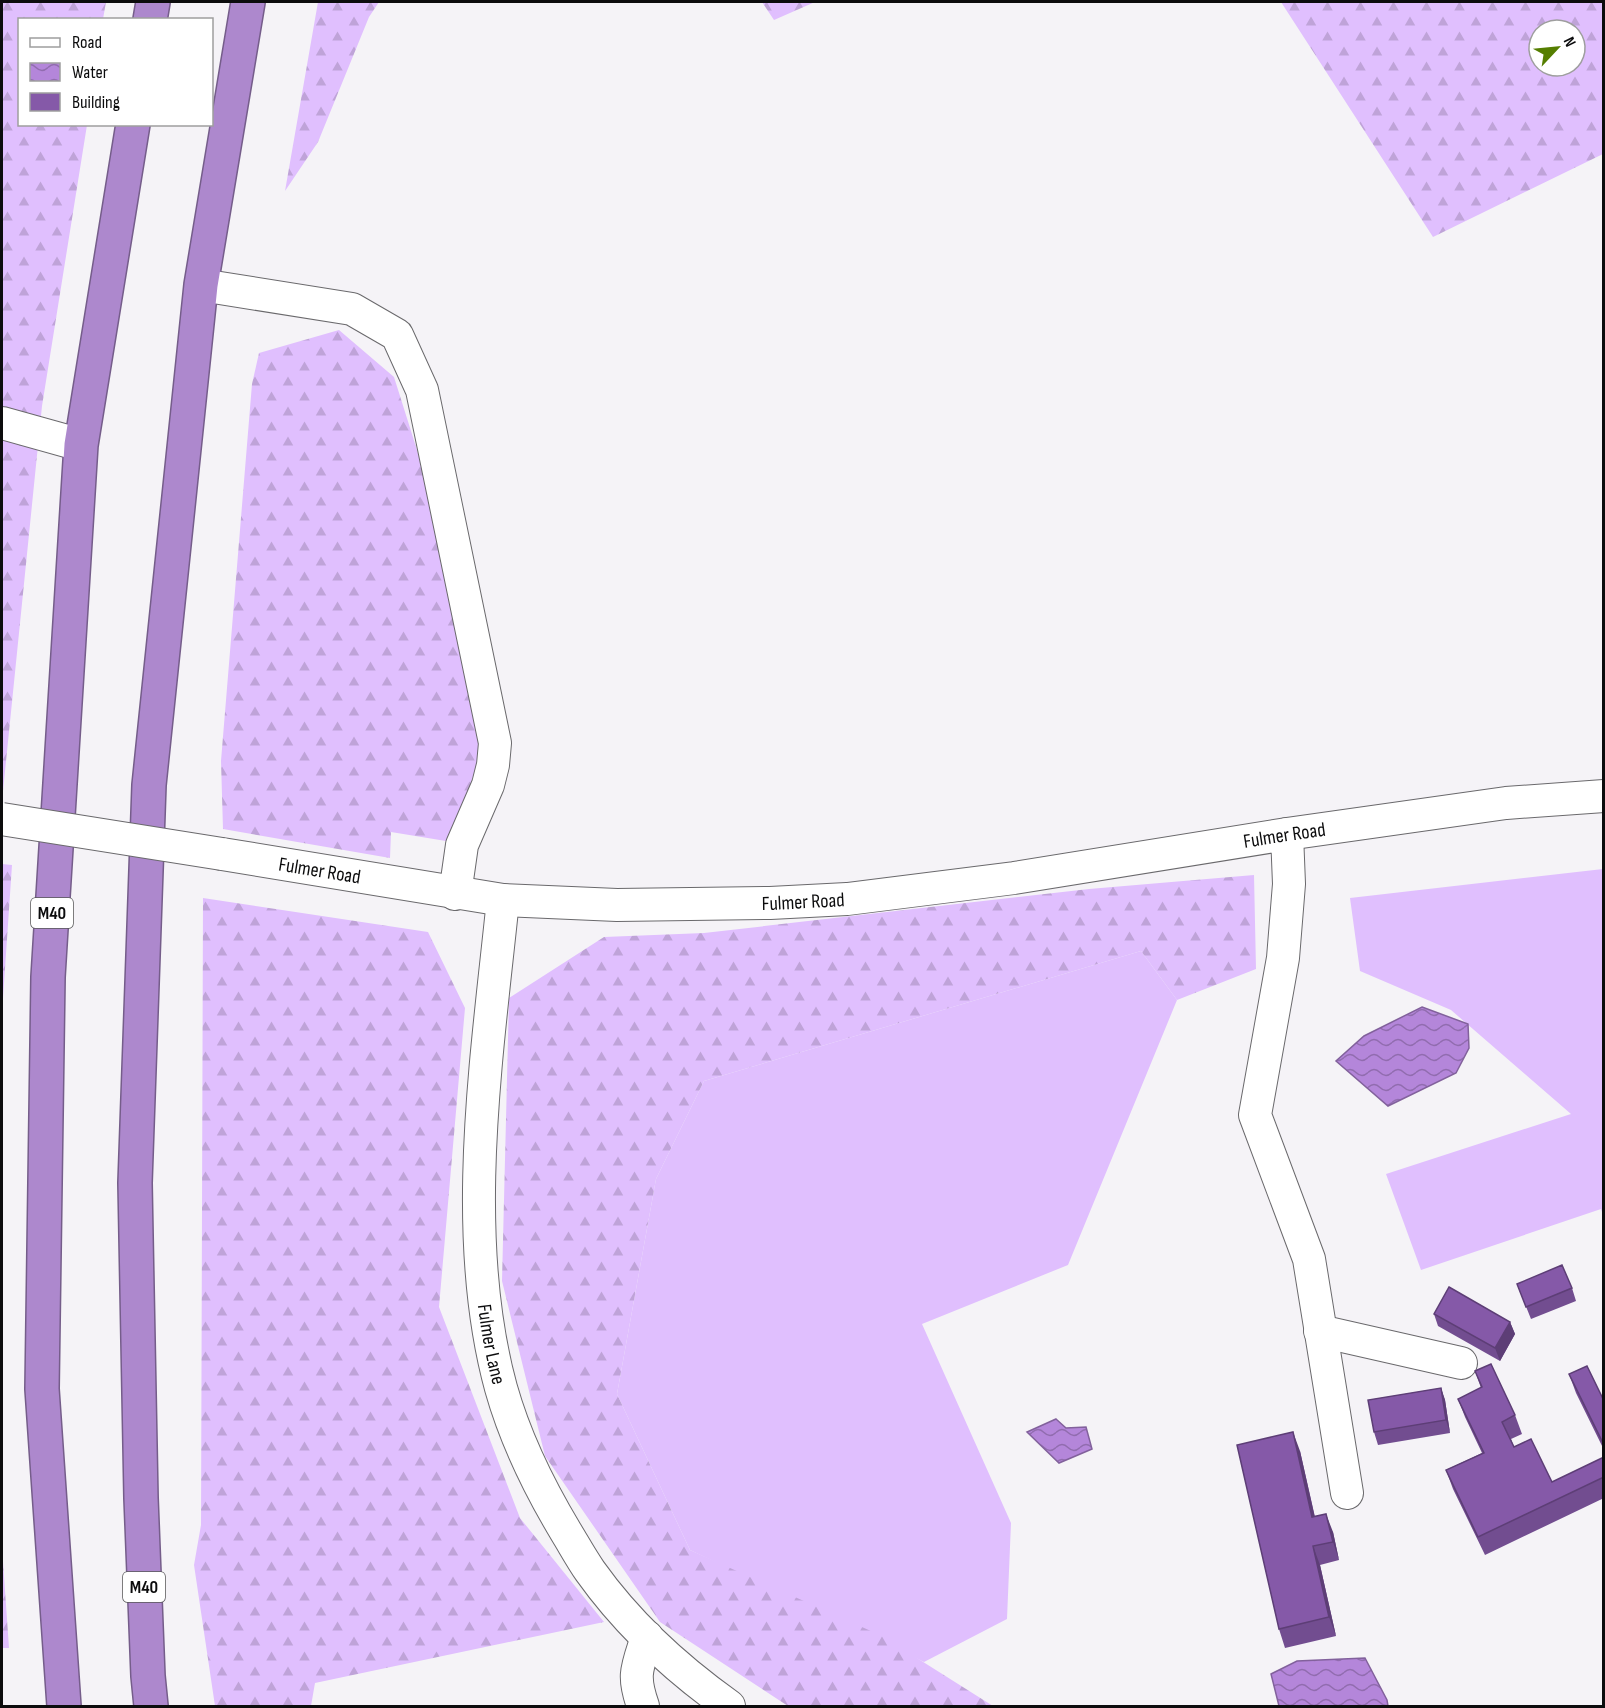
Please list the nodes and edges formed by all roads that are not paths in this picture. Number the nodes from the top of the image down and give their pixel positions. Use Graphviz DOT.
graph roads {
  1 [pos="153,2"];
  2 [pos="248,2"];
  3 [pos="150,18"];
  4 [pos="133,126"];
  5 [pos="201,285"];
  6 [pos="2,423"];
  7 [pos="81,445"];
  8 [pos="1604,796"];
  9 [pos="2,819"];
  10 [pos="1287,834"];
  11 [pos="455,894"];
  12 [pos="504,900"];
  13 [pos="1320,1331"];
  14 [pos="1461,1363"];
  15 [pos="1347,1493"];
  16 [pos="647,1637"];
  17 [pos="151,1697"];
  18 [pos="64,1707"];
  19 [pos="643,1707"];
  20 [pos="729,1707"];
  1 -- 3 [label="highway"];
  2 -- 5 [label="highway, M40"];
  4 -- 7 [label="highway, M40"];
  5 -- 11 [label="street"];
  5 -- 17 [label="highway, M40"];
  6 -- 7 [label="street"];
  7 -- 18 [label="highway, M40"];
  8 -- 10 [label="street, Fulmer Road"];
  9 -- 11 [label="street, Fulmer Road, bridge"];
  10 -- 12 [label="street, Fulmer Road"];
  10 -- 13 [label="street"];
  11 -- 12 [label="street, Fulmer Road"];
  12 -- 16 [label="street, Fulmer Lane"];
  13 -- 14 [label="street"];
  13 -- 15 [label="street"];
  16 -- 19 [label="street"];
  16 -- 20 [label="street, Fulmer Lane"];
}
